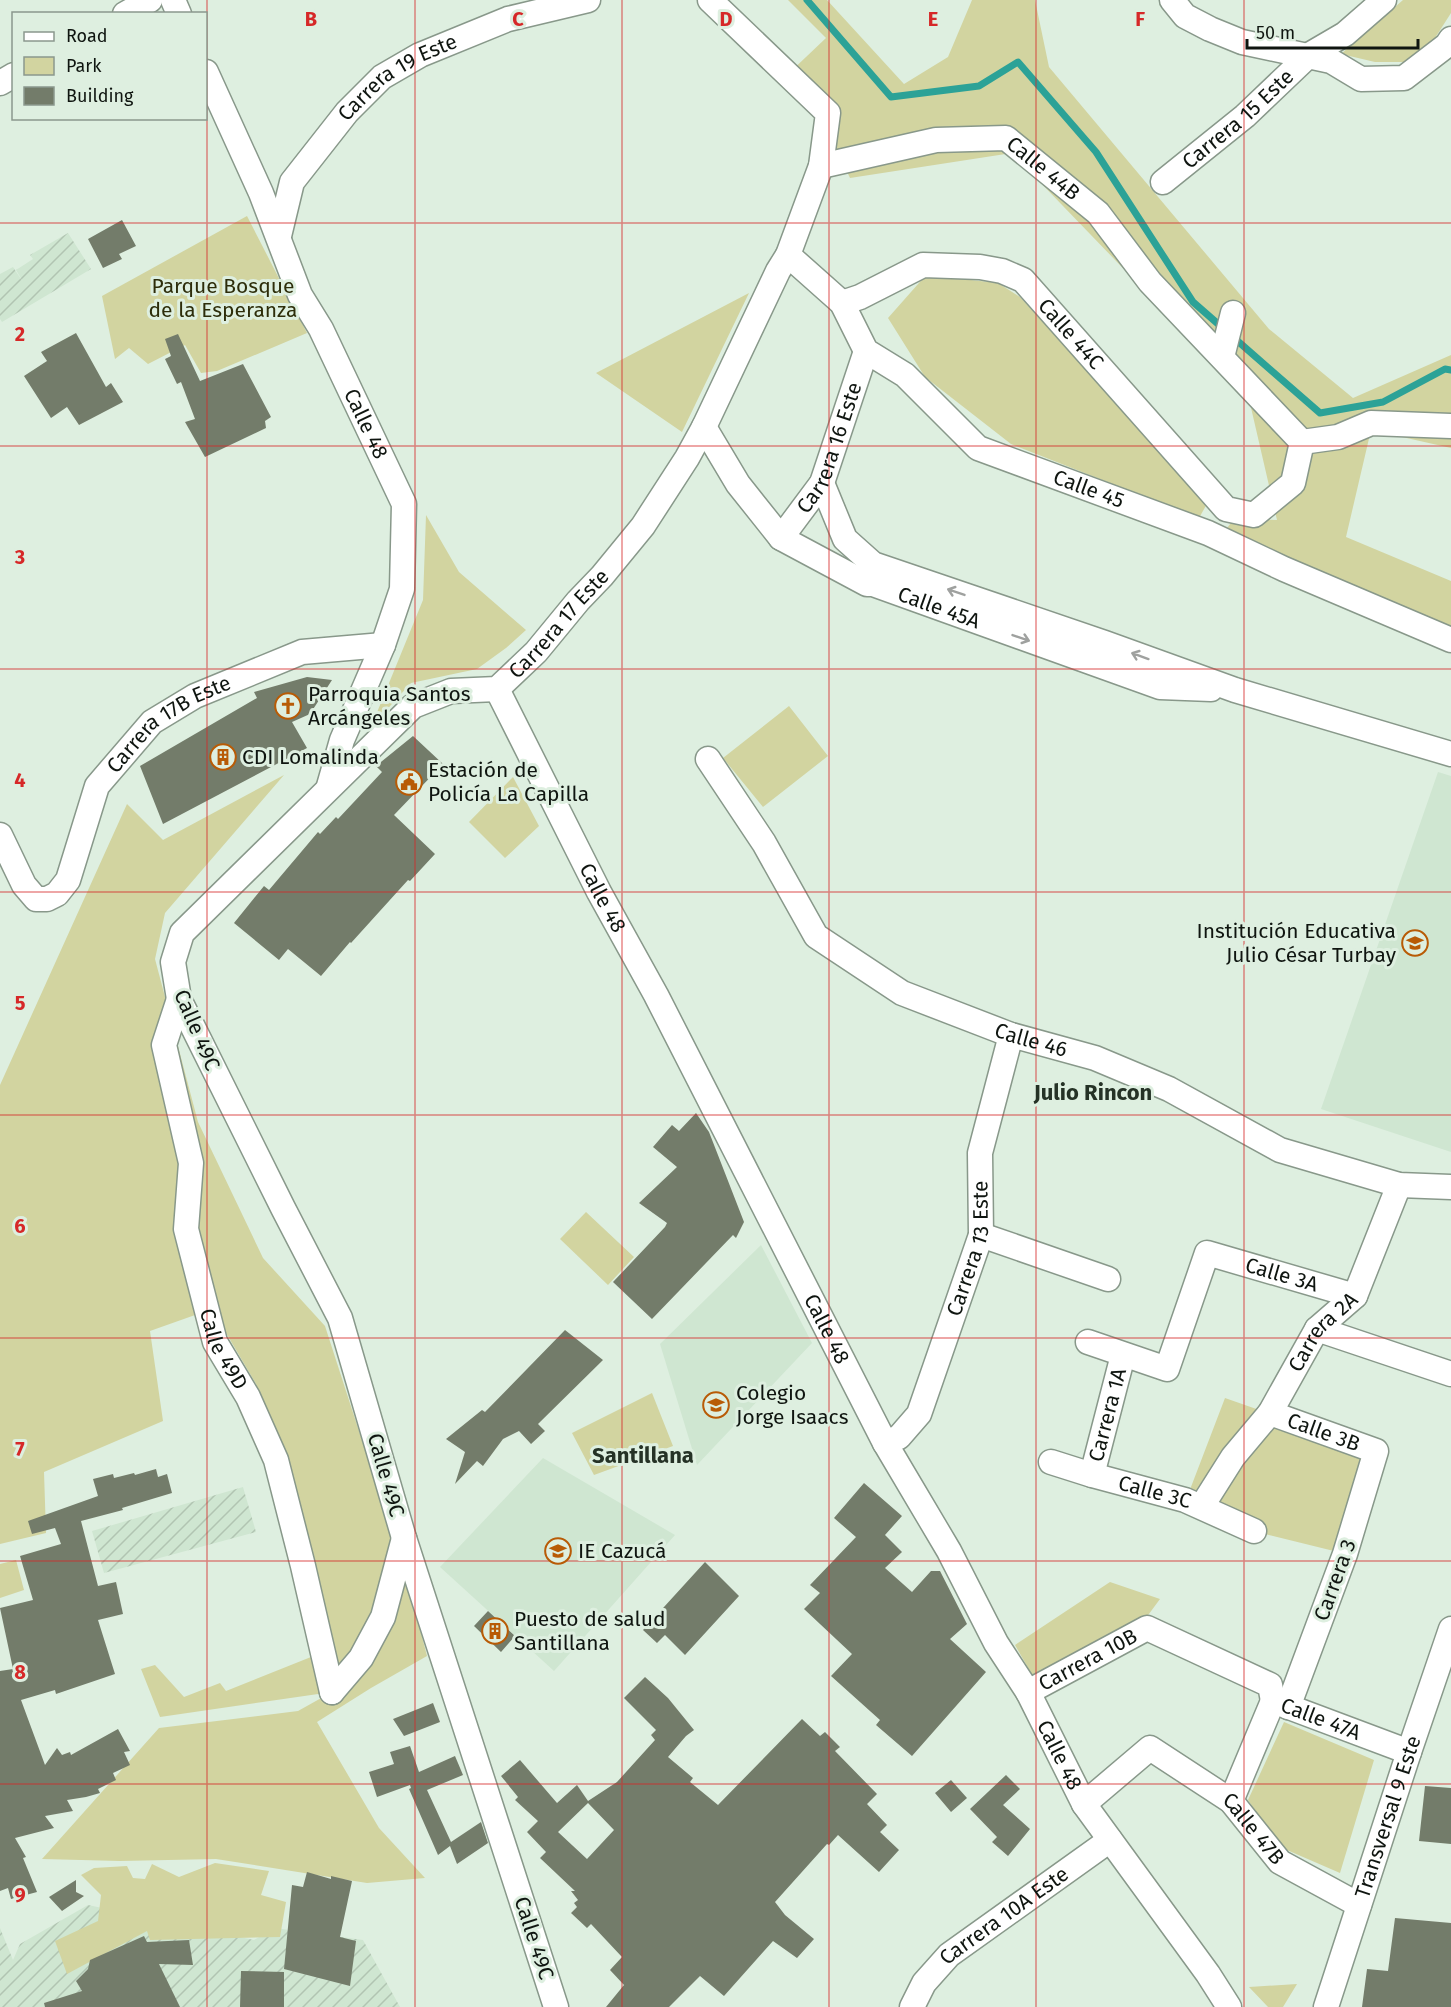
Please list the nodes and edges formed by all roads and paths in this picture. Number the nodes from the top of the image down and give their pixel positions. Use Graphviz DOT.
graph roads {
  1 [pos="150,0"];
  2 [pos="588,0"];
  3 [pos="710,0"];
  4 [pos="1172,0"];
  5 [pos="1384,0"];
  6 [pos="129,12"];
  7 [pos="1451,39"];
  8 [pos="1309,55"];
  9 [pos="207,74"];
  10 [pos="821,166"];
  11 [pos="1163,182"];
  12 [pos="279,236"];
  13 [pos="788,255"];
  14 [pos="842,303"];
  15 [pos="1233,313"];
  16 [pos="866,351"];
  17 [pos="1222,357"];
  18 [pos="1451,426"];
  19 [pos="704,427"];
  20 [pos="1302,442"];
  21 [pos="822,483"];
  22 [pos="1226,509"];
  23 [pos="1208,533"];
  24 [pos="781,538"];
  25 [pos="870,574"];
  26 [pos="1451,640"];
  27 [pos="383,645"];
  28 [pos="497,689"];
  29 [pos="1451,754"];
  30 [pos="708,759"];
  31 [pos="329,788"];
  32 [pos="0,834"];
  33 [pos="173,962"];
  34 [pos="179,999"];
  35 [pos="1011,1035"];
  36 [pos="1399,1185"];
  37 [pos="1451,1186"];
  38 [pos="981,1234"];
  39 [pos="1108,1279"];
  40 [pos="1355,1296"];
  41 [pos="1317,1329"];
  42 [pos="1088,1342"];
  43 [pos="1123,1355"];
  44 [pos="1451,1374"];
  45 [pos="1270,1413"];
  46 [pos="885,1443"];
  47 [pos="1376,1451"];
  48 [pos="1052,1462"];
  49 [pos="1092,1475"];
  50 [pos="1202,1506"];
  51 [pos="1254,1531"];
  52 [pos="404,1538"];
  53 [pos="1148,1628"];
  54 [pos="1451,1629"];
  55 [pos="1028,1692"];
  56 [pos="1280,1704"];
  57 [pos="1408,1752"];
  58 [pos="1231,1801"];
  59 [pos="1084,1804"];
  60 [pos="1110,1840"];
  61 [pos="1359,1905"];
  62 [pos="556,2007"];
  63 [pos="912,2007"];
  64 [pos="1229,2007"];
  65 [pos="1326,2007"];
  1 -- 6 [label="street"];
  2 -- 12 [label="street, Carrera 19 Este"];
  3 -- 10 [label="street"];
  4 -- 8 [label="street"];
  5 -- 8 [label="street, Carrera 15 Este"];
  7 -- 8 [label="street, Carrera 15 Este"];
  8 -- 11 [label="street, Carrera 15 Este"];
  9 -- 12 [label="street, Calle 48"];
  10 -- 13 [label="street, Carrera 17 Este"];
  10 -- 17 [label="street, Calle 44B"];
  12 -- 27 [label="street, Calle 48"];
  13 -- 14 [label="street"];
  13 -- 19 [label="street, Carrera 17 Este"];
  14 -- 16 [label="street"];
  14 -- 22 [label="street, Calle 44C"];
  15 -- 17 [label="street"];
  16 -- 21 [label="street, Carrera 16 Este"];
  16 -- 23 [label="street, Calle 45"];
  17 -- 20 [label="street, Calle 44B"];
  18 -- 20 [label="street"];
  19 -- 24 [label="street, Calle 45A"];
  19 -- 28 [label="street, Carrera 17 Este"];
  20 -- 22 [label="street"];
  21 -- 24 [label="street, Carrera 16 Este"];
  21 -- 25 [label="street, Calle 45A"];
  22 -- 23 [label="street"];
  23 -- 26 [label="street, Calle 45"];
  24 -- 25 [label="street, Calle 45A"];
  25 -- 29 [label="street, Calle 45A"];
  27 -- 31 [label="street, Calle 48"];
  27 -- 32 [label="street, Carrera 17B Este"];
  28 -- 31 [label="street, Carrera 17 Este"];
  28 -- 46 [label="street, Calle 48"];
  30 -- 35 [label="street, Calle 46"];
  31 -- 33 [label="street, Carrera 17 Este"];
  33 -- 34 [label="street, Calle 49C"];
  34 -- 52 [label="street, Calle 49C"];
  34 -- 52 [label="street, Calle 49D"];
  35 -- 36 [label="street, Calle 46"];
  35 -- 38 [label="street, Carrera 13 Este"];
  36 -- 37 [label="street, Calle 46"];
  36 -- 40 [label="street, Carrera 2A"];
  38 -- 39 [label="street"];
  38 -- 46 [label="street, Carrera 13 Este"];
  40 -- 41 [label="street, Carrera 2A"];
  40 -- 43 [label="street, Calle 3A"];
  41 -- 44 [label="street"];
  41 -- 45 [label="street, Carrera 2A"];
  42 -- 43 [label="street"];
  43 -- 49 [label="street, Carrera 1A"];
  45 -- 47 [label="street, Calle 3B"];
  45 -- 50 [label="street, Carrera 2A"];
  46 -- 55 [label="street, Calle 48"];
  47 -- 56 [label="street, Carrera 3"];
  48 -- 49 [label="street, Calle 3C"];
  49 -- 50 [label="street, Calle 3C"];
  50 -- 51 [label="street, Calle 3C"];
  52 -- 62 [label="street, Calle 49C"];
  53 -- 55 [label="street, Carrera 10B"];
  53 -- 56 [label="street, Calle 47A"];
  54 -- 57 [label="street, Transversal 9 Este"];
  55 -- 59 [label="street, Calle 48"];
  56 -- 57 [label="street, Calle 47A"];
  56 -- 58 [label="street, Carrera 3"];
  57 -- 61 [label="street, Transversal 9 Este"];
  58 -- 59 [label="street, Calle 47B"];
  58 -- 61 [label="street, Calle 47B"];
  59 -- 60 [label="street, Calle 48"];
  60 -- 63 [label="street, Carrera 10A Este"];
  60 -- 64 [label="street, Calle 48"];
  61 -- 65 [label="street, Transversal 9 Este"];
}
